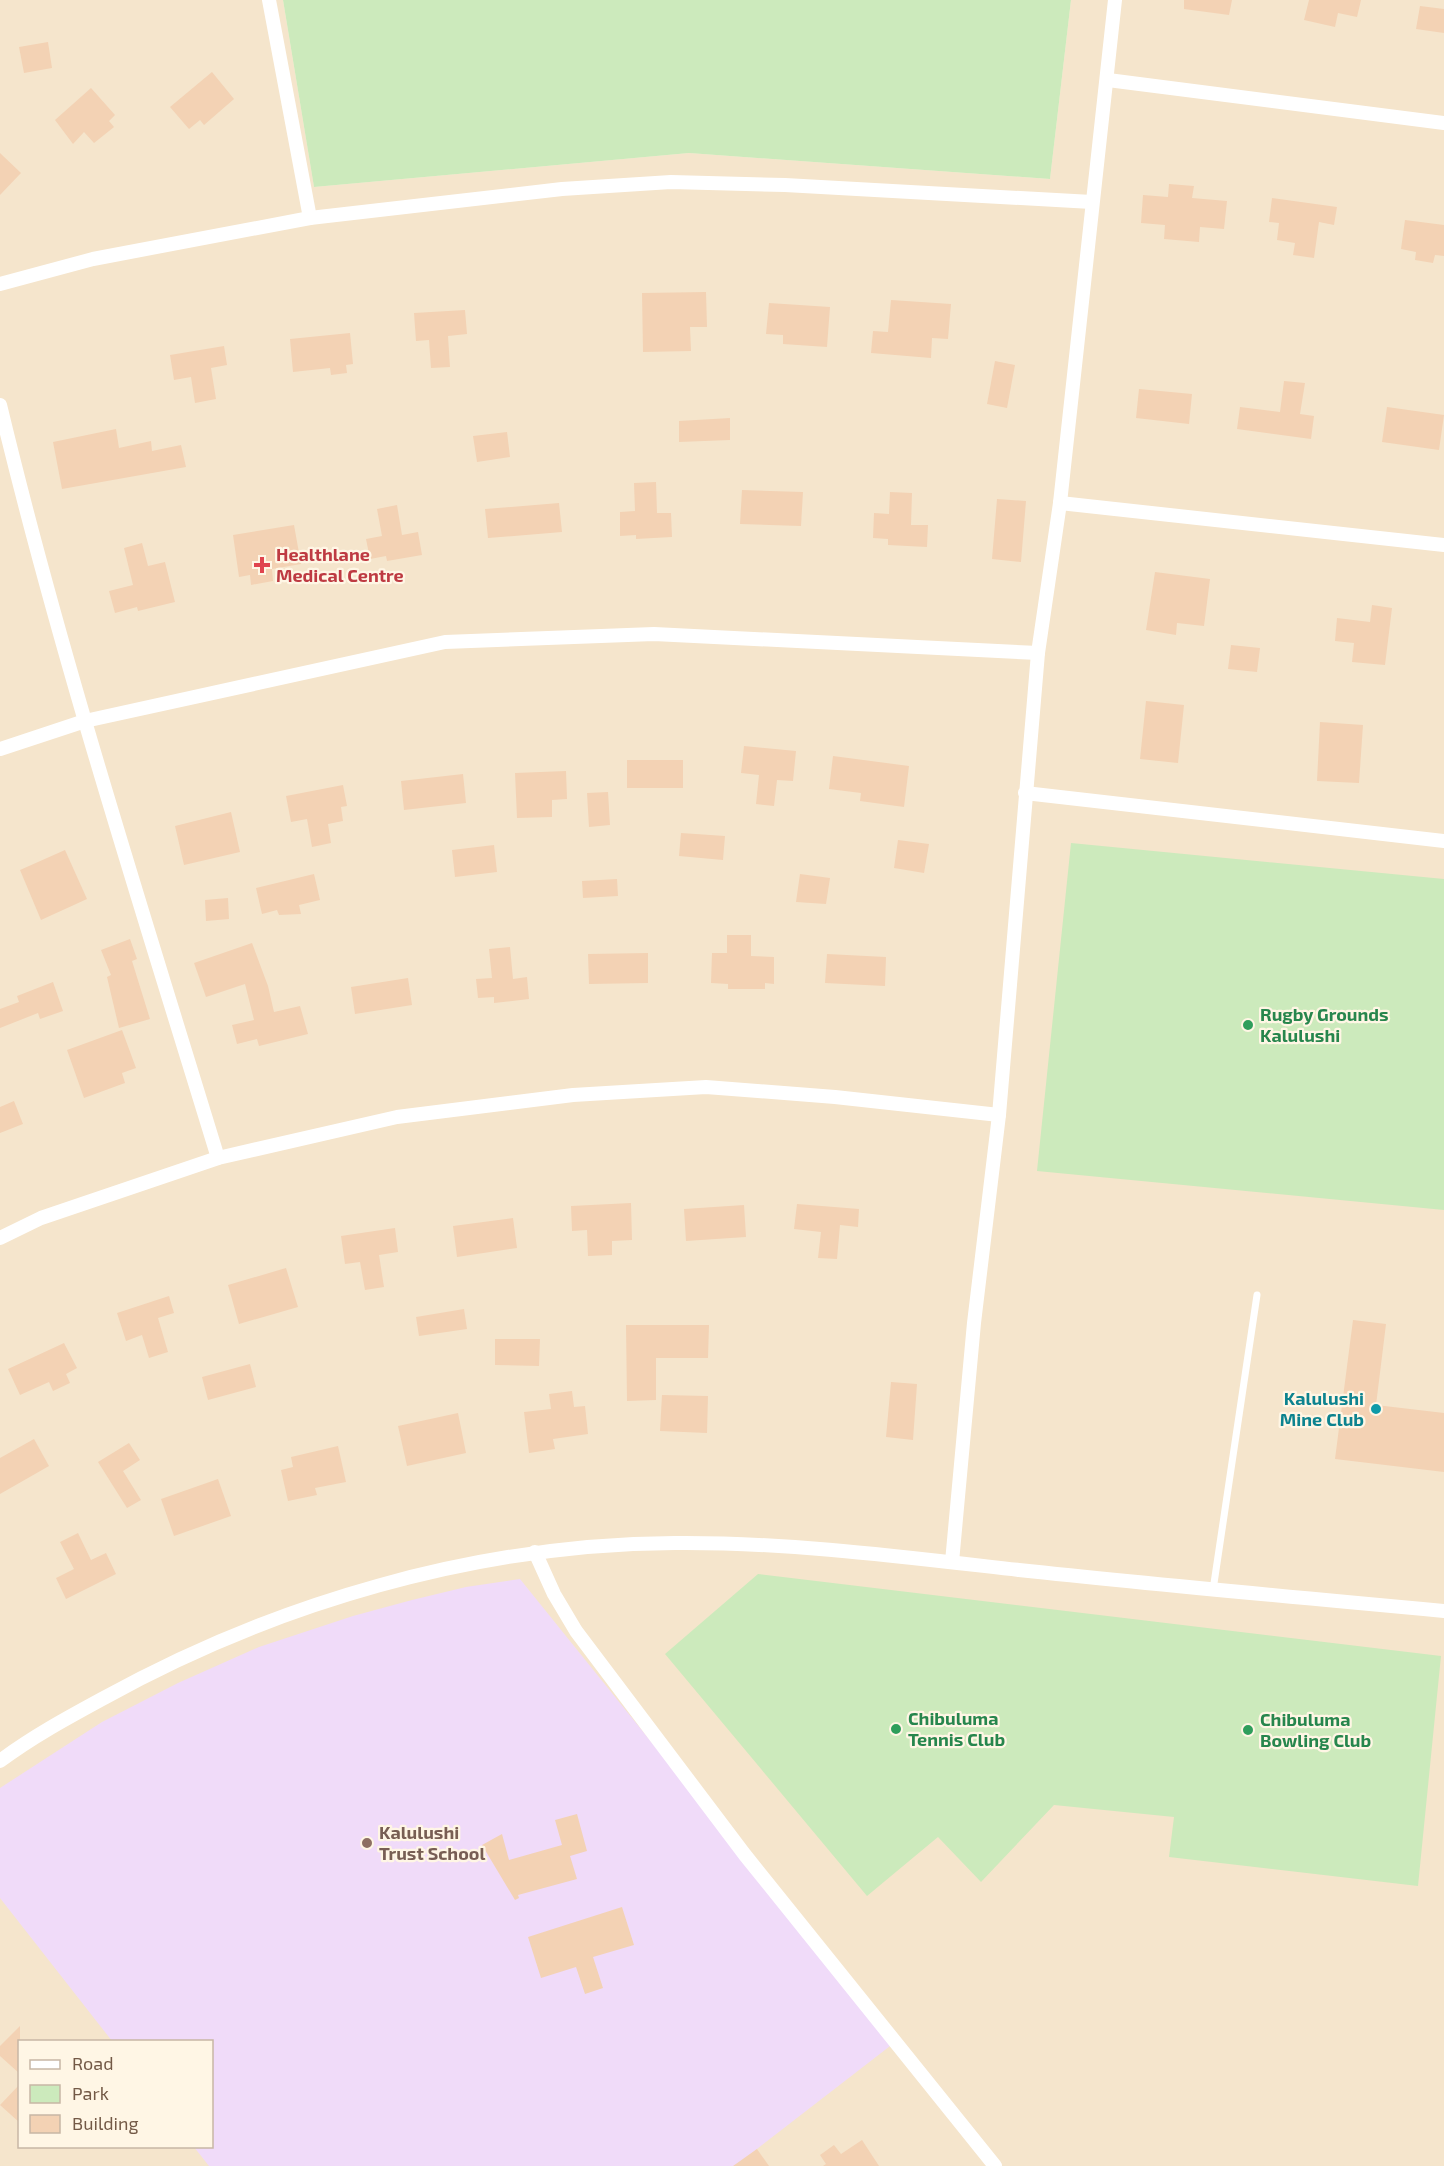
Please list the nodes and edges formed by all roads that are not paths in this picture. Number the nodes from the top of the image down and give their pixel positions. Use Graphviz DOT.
graph roads {
  1 [pos="269,0"];
  2 [pos="1115,0"];
  3 [pos="1108,80"];
  4 [pos="1444,123"];
  5 [pos="1092,202"];
  6 [pos="310,218"];
  7 [pos="0,284"];
  8 [pos="0,405"];
  9 [pos="1060,503"];
  10 [pos="1444,545"];
  11 [pos="1038,653"];
  12 [pos="85,721"];
  13 [pos="0,749"];
  14 [pos="1025,793"];
  15 [pos="1444,841"];
  16 [pos="999,1115"];
  17 [pos="218,1158"];
  18 [pos="0,1238"];
  19 [pos="1257,1295"];
  20 [pos="535,1551"];
  21 [pos="952,1562"];
  22 [pos="1213,1590"];
  23 [pos="1444,1611"];
  24 [pos="0,1761"];
  25 [pos="995,2166"];
  1 -- 6 [label="street"];
  2 -- 3 [label="street"];
  3 -- 4 [label="street"];
  3 -- 5 [label="street"];
  5 -- 6 [label="street"];
  5 -- 9 [label="street"];
  6 -- 7 [label="street"];
  8 -- 12 [label="street"];
  9 -- 10 [label="street"];
  9 -- 11 [label="street"];
  11 -- 12 [label="street"];
  11 -- 14 [label="street"];
  12 -- 13 [label="street"];
  12 -- 17 [label="street"];
  14 -- 15 [label="street"];
  14 -- 16 [label="street"];
  16 -- 17 [label="street"];
  16 -- 21 [label="street"];
  17 -- 18 [label="street"];
  19 -- 22 [label="lane"];
  20 -- 21 [label="street"];
  20 -- 24 [label="street"];
  20 -- 25 [label="street"];
  21 -- 22 [label="street"];
  22 -- 23 [label="street"];
}
